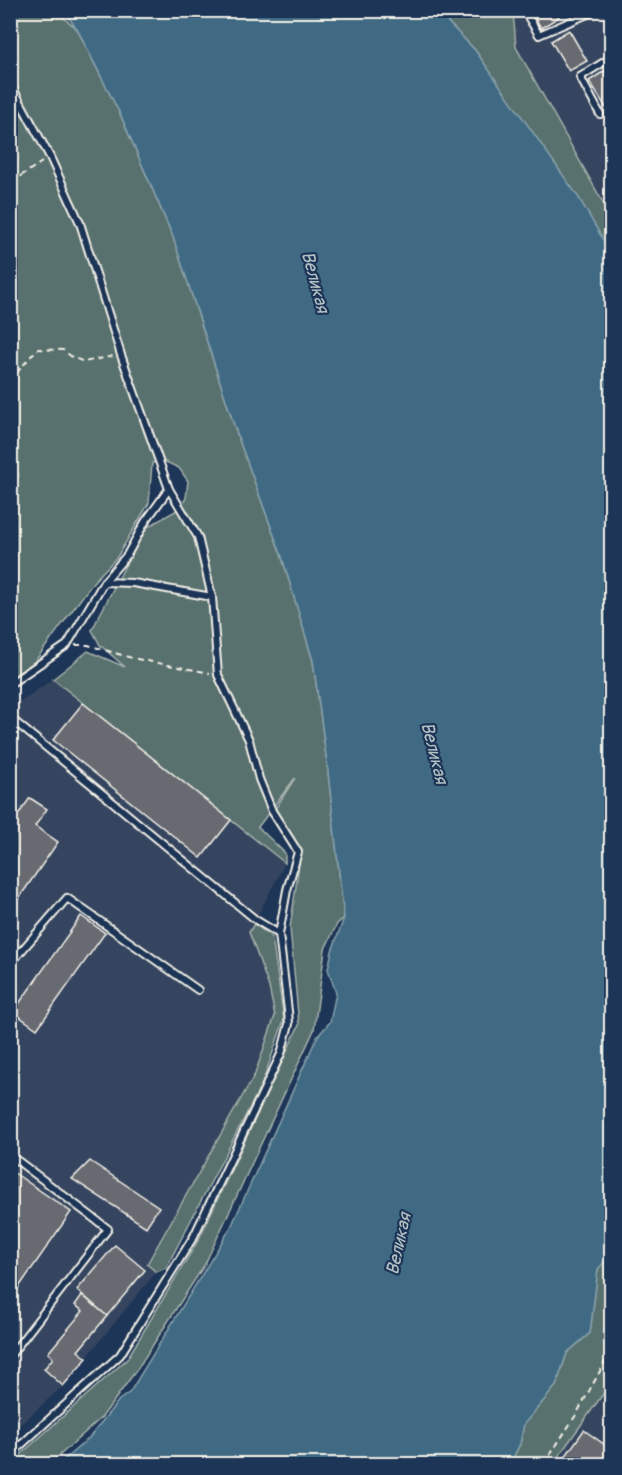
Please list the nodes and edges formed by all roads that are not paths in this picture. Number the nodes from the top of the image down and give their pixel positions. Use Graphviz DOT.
graph roads {
  1 [pos="524,10"];
  2 [pos="597,10"];
  3 [pos="581,13"];
  4 [pos="612,57"];
  5 [pos="10,83"];
  6 [pos="600,114"];
  7 [pos="168,489"];
  8 [pos="104,582"];
  9 [pos="212,597"];
  10 [pos="10,684"];
  11 [pos="10,721"];
  12 [pos="279,934"];
  13 [pos="14,954"];
  14 [pos="10,965"];
  15 [pos="198,990"];
  16 [pos="10,1155"];
  17 [pos="10,1356"];
  18 [pos="10,1455"];
  1 -- 3 [label="lane"];
  2 -- 3 [label="lane"];
  4 -- 6 [label="lane"];
  5 -- 7 [label="lane"];
  7 -- 8 [label="lane"];
  7 -- 9 [label="lane"];
  8 -- 9 [label="lane"];
  8 -- 10 [label="lane"];
  9 -- 12 [label="lane"];
  11 -- 12 [label="lane"];
  12 -- 18 [label="lane"];
  13 -- 14 [label="lane"];
  13 -- 15 [label="lane"];
  16 -- 17 [label="lane"];
}
